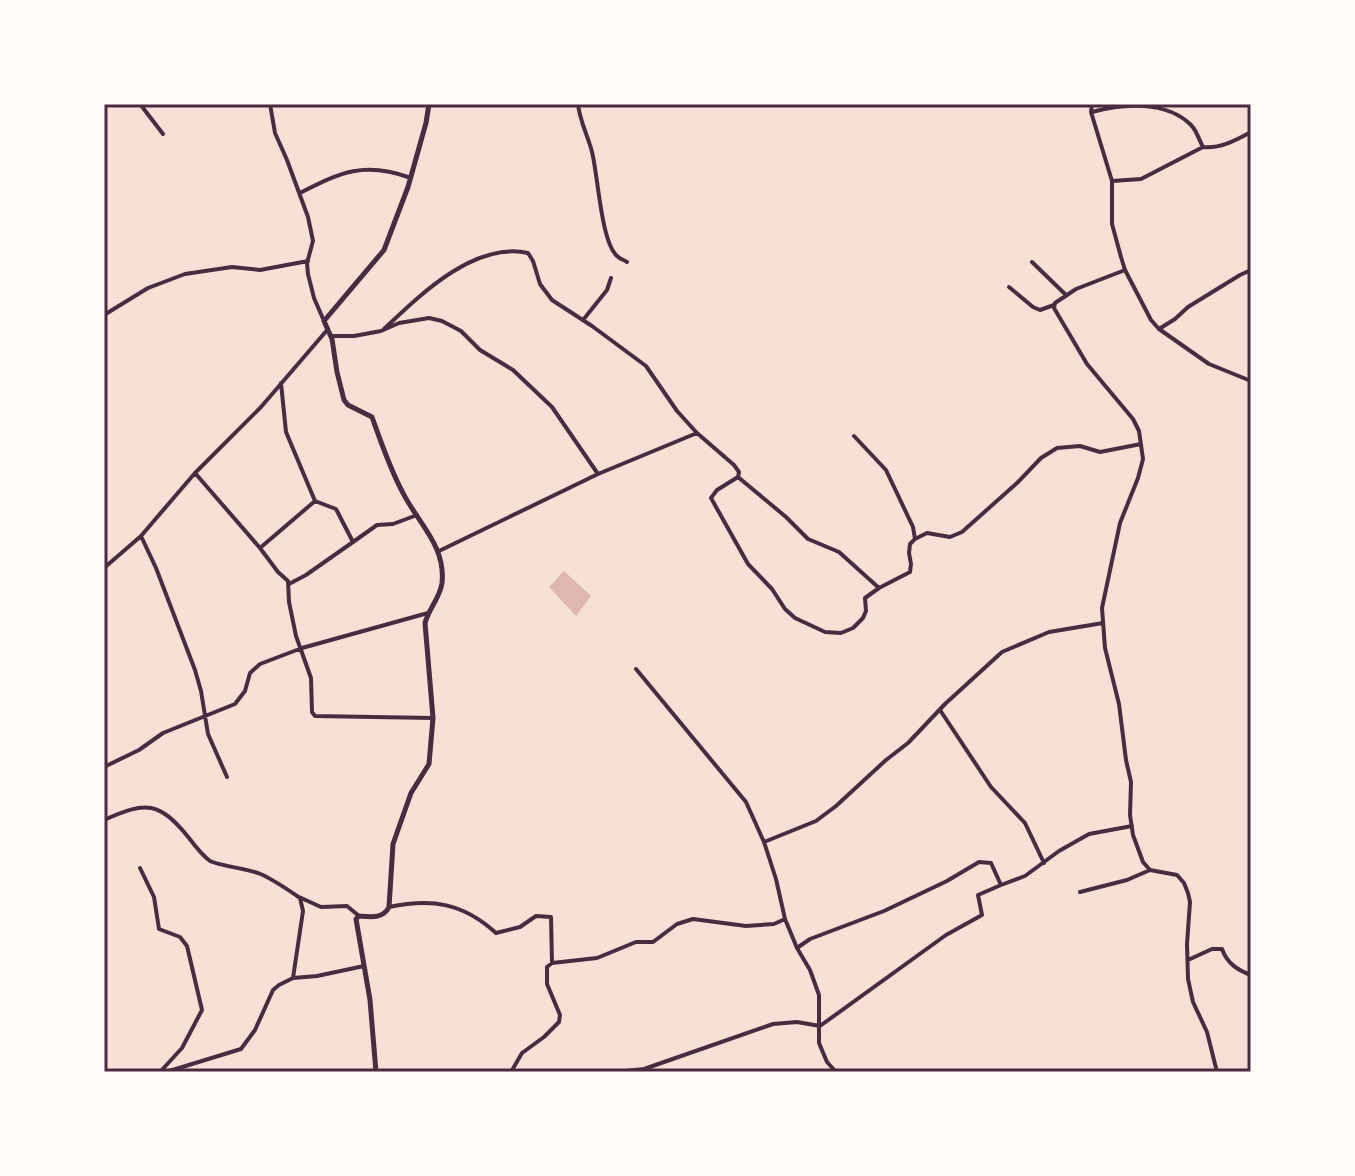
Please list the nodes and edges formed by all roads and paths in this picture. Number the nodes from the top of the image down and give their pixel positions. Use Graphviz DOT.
graph roads {
  1 [pos="140,104"];
  2 [pos="270,104"];
  3 [pos="429,104"];
  4 [pos="578,104"];
  5 [pos="1092,104"];
  6 [pos="1091,112"];
  7 [pos="1251,132"];
  8 [pos="163,134"];
  9 [pos="1203,147"];
  10 [pos="411,178"];
  11 [pos="1112,181"];
  12 [pos="300,193"];
  13 [pos="308,261"];
  14 [pos="627,262"];
  15 [pos="1032,262"];
  16 [pos="1125,270"];
  17 [pos="1251,270"];
  18 [pos="611,278"];
  19 [pos="1009,287"];
  20 [pos="1066,295"];
  21 [pos="1054,305"];
  22 [pos="104,315"];
  23 [pos="583,320"];
  24 [pos="324,321"];
  25 [pos="328,329"];
  26 [pos="384,329"];
  27 [pos="1159,329"];
  28 [pos="331,336"];
  29 [pos="1251,381"];
  30 [pos="281,383"];
  31 [pos="697,433"];
  32 [pos="854,436"];
  33 [pos="1141,444"];
  34 [pos="195,473"];
  35 [pos="598,474"];
  36 [pos="738,477"];
  37 [pos="315,501"];
  38 [pos="417,515"];
  39 [pos="141,536"];
  40 [pos="915,539"];
  41 [pos="353,542"];
  42 [pos="260,548"];
  43 [pos="439,551"];
  44 [pos="104,568"];
  45 [pos="289,584"];
  46 [pos="879,588"];
  47 [pos="428,613"];
  48 [pos="1103,623"];
  49 [pos="302,648"];
  50 [pos="636,669"];
  51 [pos="940,710"];
  52 [pos="206,715"];
  53 [pos="433,718"];
  54 [pos="104,767"];
  55 [pos="227,777"];
  56 [pos="104,820"];
  57 [pos="1132,826"];
  58 [pos="764,842"];
  59 [pos="1044,863"];
  60 [pos="140,868"];
  61 [pos="1150,870"];
  62 [pos="1001,885"];
  63 [pos="1080,892"];
  64 [pos="298,896"];
  65 [pos="389,907"];
  66 [pos="359,916"];
  67 [pos="785,919"];
  68 [pos="797,948"];
  69 [pos="1188,960"];
  70 [pos="552,963"];
  71 [pos="364,966"];
  72 [pos="1251,975"];
  73 [pos="293,978"];
  74 [pos="820,1026"];
  75 [pos="160,1072"];
  76 [pos="166,1072"];
  77 [pos="376,1072"];
  78 [pos="511,1072"];
  79 [pos="615,1072"];
  80 [pos="836,1072"];
  81 [pos="1217,1072"];
  1 -- 8 [label="street"];
  2 -- 12 [label="street"];
  3 -- 10 [label="main road"];
  4 -- 14 [label="street"];
  5 -- 6 [label="street"];
  6 -- 9 [label="street"];
  6 -- 11 [label="street"];
  7 -- 9 [label="street"];
  9 -- 11 [label="street"];
  10 -- 12 [label="street"];
  10 -- 24 [label="main road"];
  11 -- 16 [label="street"];
  12 -- 13 [label="street"];
  13 -- 22 [label="street"];
  13 -- 24 [label="street"];
  15 -- 20 [label="street"];
  16 -- 20 [label="street"];
  16 -- 27 [label="street"];
  17 -- 27 [label="street"];
  18 -- 23 [label="street"];
  19 -- 21 [label="street"];
  20 -- 21 [label="street"];
  21 -- 33 [label="street"];
  23 -- 26 [label="street"];
  23 -- 31 [label="street"];
  24 -- 25 [label="main road"];
  25 -- 28 [label="main road"];
  25 -- 30 [label="street"];
  26 -- 28 [label="street"];
  26 -- 35 [label="street"];
  27 -- 29 [label="street"];
  28 -- 38 [label="main road"];
  30 -- 34 [label="street"];
  30 -- 37 [label="street"];
  31 -- 35 [label="street"];
  31 -- 36 [label="street"];
  32 -- 40 [label="street"];
  33 -- 40 [label="street"];
  33 -- 48 [label="street"];
  34 -- 39 [label="street"];
  34 -- 42 [label="street"];
  35 -- 43 [label="street"];
  36 -- 46 [label="street"];
  36 -- 46 [label="street"];
  37 -- 41 [label="street"];
  37 -- 42 [label="street"];
  38 -- 41 [label="street"];
  38 -- 43 [label="main road"];
  39 -- 44 [label="street"];
  39 -- 52 [label="street"];
  40 -- 46 [label="street"];
  41 -- 45 [label="street"];
  42 -- 45 [label="street"];
  43 -- 47 [label="main road"];
  45 -- 49 [label="street"];
  47 -- 49 [label="street"];
  47 -- 53 [label="main road"];
  48 -- 51 [label="street"];
  48 -- 57 [label="street"];
  49 -- 52 [label="street"];
  49 -- 53 [label="street"];
  50 -- 58 [label="street"];
  51 -- 58 [label="street"];
  51 -- 59 [label="street"];
  52 -- 54 [label="street"];
  52 -- 55 [label="street"];
  53 -- 65 [label="main road"];
  56 -- 64 [label="street"];
  57 -- 59 [label="street"];
  57 -- 61 [label="street"];
  58 -- 67 [label="street"];
  59 -- 62 [label="street"];
  60 -- 75 [label="street"];
  61 -- 63 [label="street"];
  61 -- 69 [label="street"];
  62 -- 68 [label="street"];
  62 -- 74 [label="street"];
  64 -- 66 [label="street"];
  64 -- 73 [label="street"];
  65 -- 66 [label="main road"];
  65 -- 70 [label="street"];
  66 -- 71 [label="main road"];
  67 -- 68 [label="street"];
  67 -- 70 [label="street"];
  68 -- 74 [label="street"];
  69 -- 72 [label="street"];
  69 -- 81 [label="street"];
  70 -- 78 [label="street"];
  71 -- 73 [label="street"];
  71 -- 77 [label="main road"];
  73 -- 76 [label="street"];
  74 -- 79 [label="street"];
  74 -- 80 [label="street"];
}
